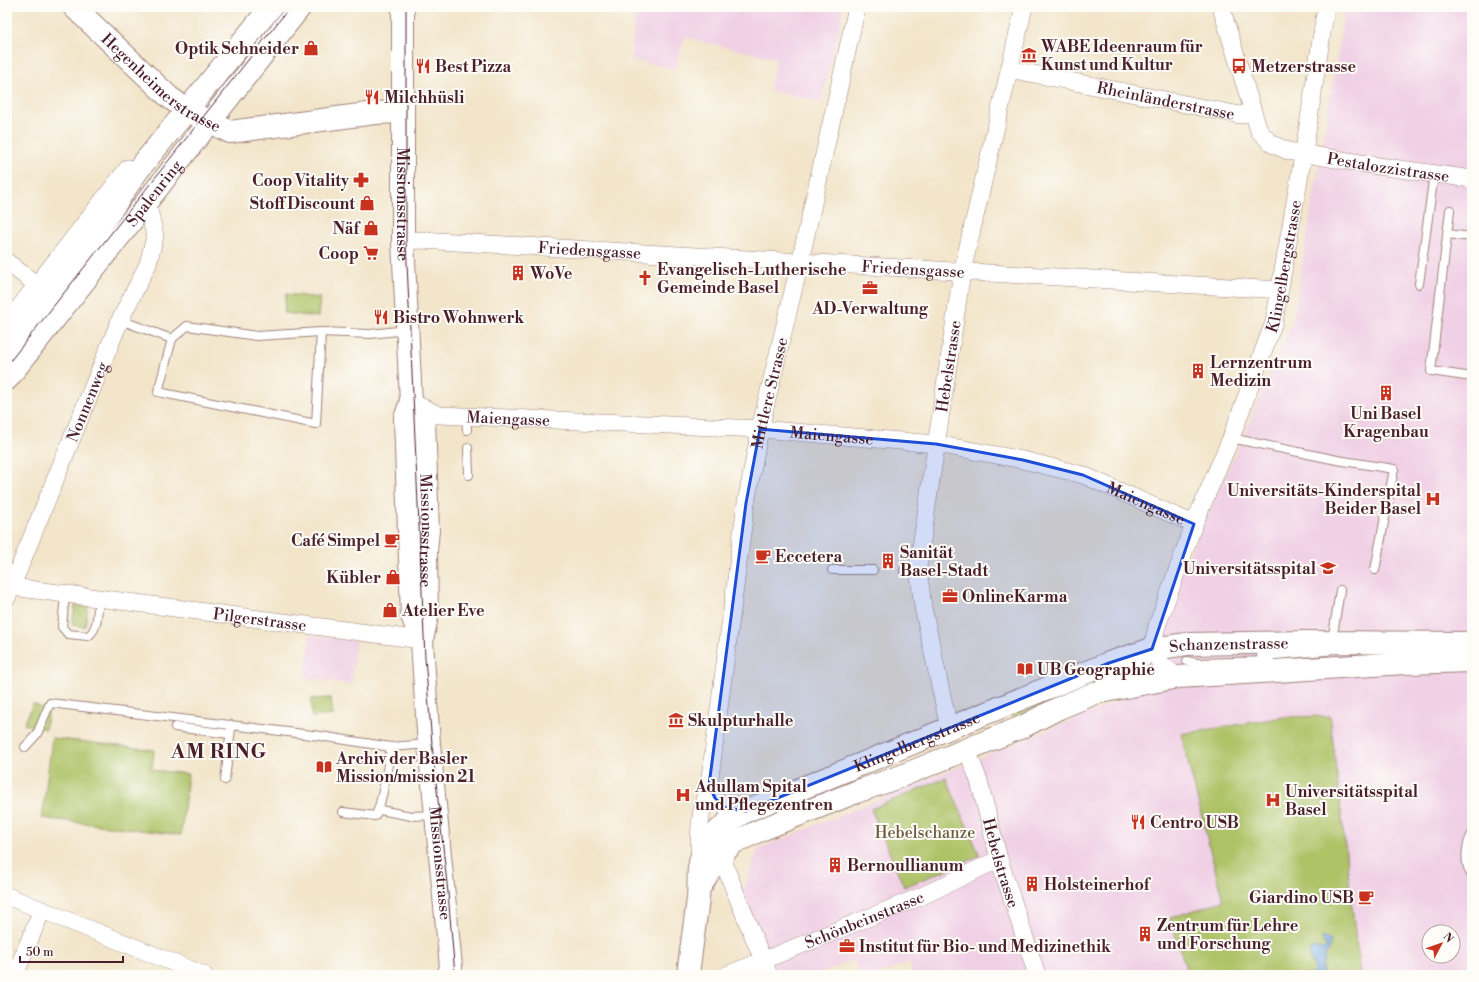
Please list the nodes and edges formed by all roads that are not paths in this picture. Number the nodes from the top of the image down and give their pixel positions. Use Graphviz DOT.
graph roads {
  1 [pos="74,7"];
  2 [pos="271,7"];
  3 [pos="300,7"];
  4 [pos="403,7"];
  5 [pos="857,7"];
  6 [pos="1024,7"];
  7 [pos="1221,7"];
  8 [pos="1326,7"];
  9 [pos="1009,69"];
  10 [pos="188,111"];
  11 [pos="403,112"];
  12 [pos="1253,112"];
  13 [pos="208,122"];
  14 [pos="1304,154"];
  15 [pos="1434,174"];
  16 [pos="1472,179"];
  17 [pos="144,205"];
  18 [pos="1450,210"];
  19 [pos="1447,234"];
  20 [pos="1472,237"];
  21 [pos="403,241"];
  22 [pos="7,262"];
  23 [pos="800,262"];
  24 [pos="962,272"];
  25 [pos="1419,284"];
  26 [pos="37,285"];
  27 [pos="1280,290"];
  28 [pos="120,320"];
  29 [pos="7,323"];
  30 [pos="407,330"];
  31 [pos="321,332"];
  32 [pos="172,338"];
  33 [pos="7,346"];
  34 [pos="1472,377"];
  35 [pos="7,379"];
  36 [pos="411,402"];
  37 [pos="760,429"];
  38 [pos="1231,438"];
  39 [pos="936,444"];
  40 [pos="468,448"];
  41 [pos="469,475"];
  42 [pos="1194,524"];
  43 [pos="832,570"];
  44 [pos="873,570"];
  45 [pos="1375,570"];
  46 [pos="1340,590"];
  47 [pos="9,593"];
  48 [pos="65,594"];
  49 [pos="98,598"];
  50 [pos="422,640"];
  51 [pos="1332,642"];
  52 [pos="1376,642"];
  53 [pos="1472,643"];
  54 [pos="1152,649"];
  55 [pos="1472,661"];
  56 [pos="1405,663"];
  57 [pos="1178,677"];
  58 [pos="1095,693"];
  59 [pos="176,727"];
  60 [pos="949,728"];
  61 [pos="231,730"];
  62 [pos="429,744"];
  63 [pos="25,747"];
  64 [pos="391,747"];
  65 [pos="967,750"];
  66 [pos="225,780"];
  67 [pos="709,785"];
  68 [pos="380,810"];
  69 [pos="746,811"];
  70 [pos="343,812"];
  71 [pos="436,814"];
  72 [pos="727,821"];
  73 [pos="1472,834"];
  74 [pos="722,854"];
  75 [pos="999,859"];
  76 [pos="700,860"];
  77 [pos="1472,876"];
  78 [pos="699,891"];
  79 [pos="7,896"];
  80 [pos="42,910"];
  81 [pos="766,968"];
  82 [pos="452,972"];
  83 [pos="16,975"];
  84 [pos="204,975"];
  85 [pos="688,975"];
  86 [pos="727,975"];
  87 [pos="1037,975"];
  1 -- 10 [label="main road, Hegenheimerstrasse"];
  2 -- 10 [label="main road, Spalenring"];
  3 -- 13 [label="main road, Spalenring"];
  4 -- 11 [label="main road, Missionsstrasse"];
  5 -- 23 [label="street, Mittlere Strasse"];
  6 -- 9 [label="street, Hebelstrasse"];
  7 -- 12 [label="street"];
  8 -- 14 [label="street, Klingelbergstrasse"];
  9 -- 12 [label="street, Rheinländerstrasse"];
  9 -- 24 [label="street, Hebelstrasse"];
  10 -- 13 [label="main road, Hegenheimerstrasse"];
  10 -- 26 [label="street, Spalenring"];
  10 -- 33 [label="main road, Spalenring"];
  11 -- 13 [label="main road, Hegenheimerstrasse"];
  11 -- 21 [label="main road, Missionsstrasse"];
  12 -- 14 [label="street"];
  13 -- 17 [label="main road, Spalenring"];
  14 -- 15 [label="street, Pestalozzistrasse"];
  14 -- 27 [label="street, Klingelbergstrasse"];
  15 -- 16 [label="street, Pestalozzistrasse"];
  15 -- 25 [label="lane"];
  17 -- 28 [label="street, Nonnenweg"];
  17 -- 35 [label="main road, Spalenring"];
  18 -- 19 [label="lane"];
  19 -- 20 [label="lane"];
  19 -- 34 [label="lane"];
  21 -- 23 [label="street, Friedensgasse"];
  21 -- 30 [label="main road, Missionsstrasse"];
  22 -- 26 [label="street"];
  23 -- 24 [label="street, Friedensgasse"];
  23 -- 37 [label="street, Mittlere Strasse"];
  24 -- 27 [label="street, Friedensgasse"];
  24 -- 39 [label="street, Hebelstrasse"];
  26 -- 29 [label="street, Spalenring"];
  27 -- 38 [label="street, Klingelbergstrasse"];
  28 -- 32 [label="lane"];
  28 -- 47 [label="street, Nonnenweg"];
  30 -- 31 [label="lane"];
  30 -- 36 [label="main road, Missionsstrasse"];
  31 -- 32 [label="lane"];
  31 -- 32 [label="lane"];
  36 -- 37 [label="street, Maiengasse"];
  36 -- 50 [label="main road, Missionsstrasse"];
  37 -- 39 [label="street, Maiengasse"];
  37 -- 67 [label="street, Mittlere Strasse"];
  38 -- 42 [label="street, Klingelbergstrasse"];
  38 -- 45 [label="lane"];
  39 -- 42 [label="street, Maiengasse"];
  39 -- 60 [label="street, Hebelstrasse"];
  40 -- 41 [label="lane"];
  42 -- 54 [label="street, Klingelbergstrasse"];
  43 -- 44 [label="lane"];
  46 -- 51 [label="lane"];
  47 -- 48 [label="street, Pilgerstrasse"];
  48 -- 49 [label="street, Pilgerstrasse"];
  48 -- 49 [label="lane"];
  49 -- 50 [label="street, Pilgerstrasse"];
  50 -- 62 [label="main road, Missionsstrasse"];
  51 -- 52 [label="main road, Schanzenstrasse"];
  51 -- 54 [label="main road, Schanzenstrasse"];
  52 -- 53 [label="main road, Schanzenstrasse"];
  52 -- 56 [label="lane"];
  54 -- 57 [label="street, Schanzenstrasse"];
  54 -- 58 [label="street, Klingelbergstrasse"];
  54 -- 60 [label="main road, Klingelbergstrasse"];
  55 -- 56 [label="main road, Schanzenstrasse"];
  56 -- 57 [label="main road, Schanzenstrasse"];
  57 -- 58 [label="main road, Klingelbergstrasse"];
  58 -- 65 [label="main road, Klingelbergstrasse"];
  59 -- 61 [label="lane"];
  60 -- 69 [label="main road, Klingelbergstrasse"];
  61 -- 63 [label="lane"];
  61 -- 64 [label="lane"];
  61 -- 66 [label="lane"];
  62 -- 64 [label="lane"];
  62 -- 71 [label="main road, Missionsstrasse"];
  64 -- 68 [label="lane"];
  65 -- 74 [label="main road, Klingelbergstrasse"];
  65 -- 75 [label="street, Hebelstrasse"];
  67 -- 69 [label="street"];
  67 -- 76 [label="street, Mittlere Strasse"];
  68 -- 70 [label="lane"];
  68 -- 71 [label="lane"];
  69 -- 72 [label="main road, Klingelbergstrasse"];
  71 -- 82 [label="main road, Missionsstrasse"];
  72 -- 74 [label="street"];
  72 -- 76 [label="main road, Klingelbergstrasse"];
  73 -- 77 [label="lane"];
  74 -- 78 [label="main road, Mittlere Strasse"];
  74 -- 81 [label="street"];
  75 -- 81 [label="street, Schönbeinstrasse"];
  75 -- 87 [label="street, Hebelstrasse"];
  76 -- 78 [label="main road, Mittlere Strasse"];
  78 -- 85 [label="main road, Mittlere Strasse"];
  79 -- 80 [label="street"];
  80 -- 83 [label="street"];
  80 -- 84 [label="street"];
  81 -- 86 [label="street, Schönbeinstrasse"];
}
